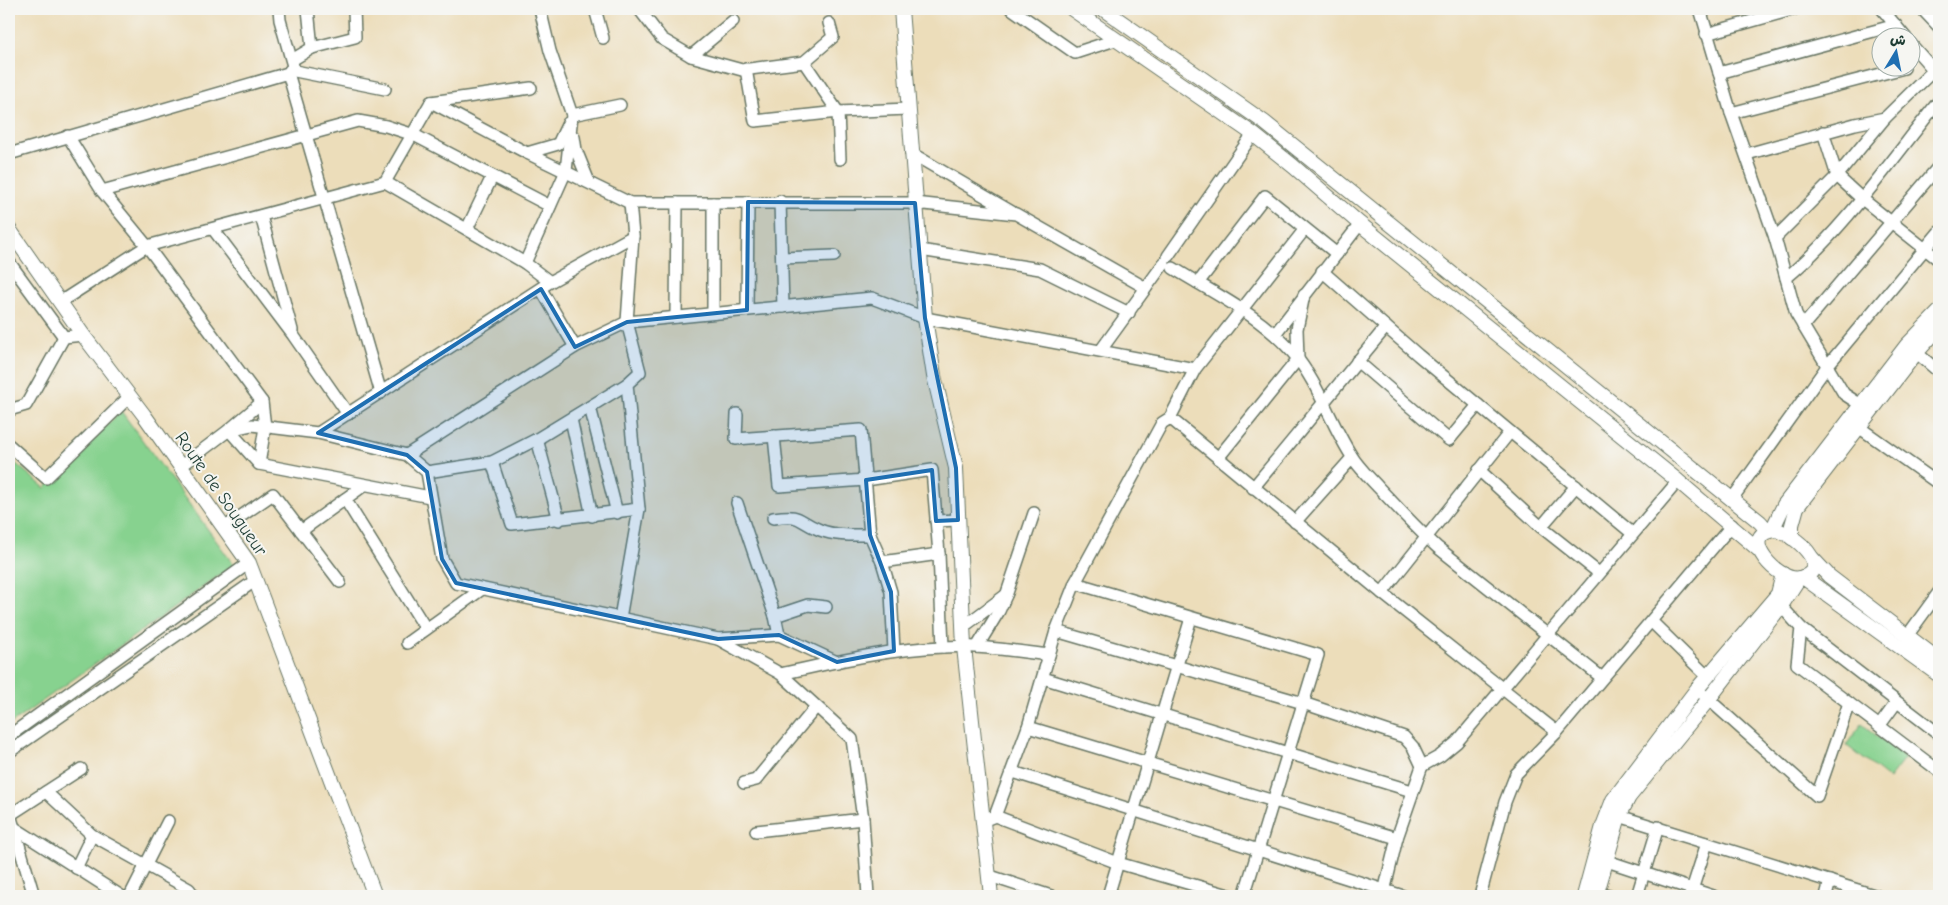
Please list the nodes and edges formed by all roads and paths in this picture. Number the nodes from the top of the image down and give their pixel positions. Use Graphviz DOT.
graph roads {
  1 [pos="279,9"];
  2 [pos="308,9"];
  3 [pos="354,9"];
  4 [pos="540,9"];
  5 [pos="595,9"];
  6 [pos="639,9"];
  7 [pos="900,9"];
  8 [pos="1012,9"];
  9 [pos="1072,9"];
  10 [pos="1103,9"];
  11 [pos="1700,9"];
  12 [pos="1796,9"];
  13 [pos="1882,9"];
  14 [pos="1922,9"];
  15 [pos="733,21"];
  16 [pos="829,23"];
  17 [pos="1896,25"];
  18 [pos="1939,27"];
  19 [pos="1898,28"];
  20 [pos="1706,34"];
  21 [pos="603,38"];
  22 [pos="1115,40"];
  23 [pos="312,48"];
  24 [pos="1920,53"];
  25 [pos="691,56"];
  26 [pos="804,62"];
  27 [pos="1920,67"];
  28 [pos="290,68"];
  29 [pos="1934,68"];
  30 [pos="746,69"];
  31 [pos="1719,73"];
  32 [pos="1870,77"];
  33 [pos="531,88"];
  34 [pos="385,89"];
  35 [pos="1939,101"];
  36 [pos="430,102"];
  37 [pos="620,105"];
  38 [pos="908,109"];
  39 [pos="838,112"];
  40 [pos="1731,112"];
  41 [pos="572,115"];
  42 [pos="1885,118"];
  43 [pos="1823,132"];
  44 [pos="306,134"];
  45 [pos="1252,134"];
  46 [pos="414,135"];
  47 [pos="68,136"];
  48 [pos="527,153"];
  49 [pos="911,153"];
  50 [pos="9,154"];
  51 [pos="1746,154"];
  52 [pos="840,160"];
  53 [pos="1939,166"];
  54 [pos="566,171"];
  55 [pos="1837,176"];
  56 [pos="492,177"];
  57 [pos="385,182"];
  58 [pos="589,182"];
  59 [pos="102,191"];
  60 [pos="326,197"];
  61 [pos="1861,198"];
  62 [pos="780,201"];
  63 [pos="748,202"];
  64 [pos="915,202"];
  65 [pos="630,203"];
  66 [pos="677,203"];
  67 [pos="714,203"];
  68 [pos="550,206"];
  69 [pos="1016,214"];
  70 [pos="261,216"];
  71 [pos="1892,223"];
  72 [pos="1360,224"];
  73 [pos="9,229"];
  74 [pos="213,229"];
  75 [pos="467,229"];
  76 [pos="1305,229"];
  77 [pos="1939,232"];
  78 [pos="633,236"];
  79 [pos="1775,238"];
  80 [pos="147,246"];
  81 [pos="1925,249"];
  82 [pos="920,250"];
  83 [pos="1336,254"];
  84 [pos="834,256"];
  85 [pos="782,258"];
  86 [pos="1939,260"];
  87 [pos="9,262"];
  88 [pos="1168,262"];
  89 [pos="525,263"];
  90 [pos="1322,271"];
  91 [pos="1786,278"];
  92 [pos="1198,283"];
  93 [pos="546,286"];
  94 [pos="1146,288"];
  95 [pos="1304,295"];
  96 [pos="60,302"];
  97 [pos="783,306"];
  98 [pos="1242,309"];
  99 [pos="747,310"];
  100 [pos="1939,312"];
  101 [pos="1129,313"];
  102 [pos="713,314"];
  103 [pos="676,317"];
  104 [pos="924,318"];
  105 [pos="627,322"];
  106 [pos="1803,326"];
  107 [pos="1386,327"];
  108 [pos="1939,328"];
  109 [pos="1275,334"];
  110 [pos="83,335"];
  111 [pos="293,335"];
  112 [pos="64,337"];
  113 [pos="575,347"];
  114 [pos="1912,349"];
  115 [pos="1101,350"];
  116 [pos="1298,359"];
  117 [pos="1356,361"];
  118 [pos="1828,364"];
  119 [pos="1195,369"];
  120 [pos="1939,372"];
  121 [pos="627,384"];
  122 [pos="381,393"];
  123 [pos="129,397"];
  124 [pos="262,402"];
  125 [pos="1322,402"];
  126 [pos="1478,405"];
  127 [pos="1861,405"];
  128 [pos="590,407"];
  129 [pos="9,410"];
  130 [pos="348,414"];
  131 [pos="737,414"];
  132 [pos="1170,418"];
  133 [pos="570,419"];
  134 [pos="1854,424"];
  135 [pos="265,428"];
  136 [pos="229,430"];
  137 [pos="1510,432"];
  138 [pos="318,433"];
  139 [pos="774,436"];
  140 [pos="537,439"];
  141 [pos="9,445"];
  142 [pos="407,455"];
  143 [pos="1218,458"];
  144 [pos="1352,458"];
  145 [pos="492,462"];
  146 [pos="259,464"];
  147 [pos="180,467"];
  148 [pos="1479,470"];
  149 [pos="427,472"];
  150 [pos="866,480"];
  151 [pos="1678,481"];
  152 [pos="1939,484"];
  153 [pos="363,486"];
  154 [pos="1576,486"];
  155 [pos="1254,488"];
  156 [pos="430,498"];
  157 [pos="345,499"];
  158 [pos="1732,499"];
  159 [pos="738,503"];
  160 [pos="639,510"];
  161 [pos="617,512"];
  162 [pos="1034,513"];
  163 [pos="592,516"];
  164 [pos="773,518"];
  165 [pos="560,520"];
  166 [pos="936,520"];
  167 [pos="958,520"];
  168 [pos="1295,522"];
  169 [pos="1732,525"];
  170 [pos="1541,527"];
  171 [pos="224,528"];
  172 [pos="1770,530"];
  173 [pos="301,531"];
  174 [pos="1632,533"];
  175 [pos="870,534"];
  176 [pos="1425,536"];
  177 [pos="1792,538"];
  178 [pos="1759,550"];
  179 [pos="939,554"];
  180 [pos="1812,558"];
  181 [pos="882,562"];
  182 [pos="249,563"];
  183 [pos="1599,573"];
  184 [pos="1783,574"];
  185 [pos="1801,578"];
  186 [pos="256,580"];
  187 [pos="340,582"];
  188 [pos="1075,584"];
  189 [pos="482,589"];
  190 [pos="1939,592"];
  191 [pos="1382,593"];
  192 [pos="1007,594"];
  193 [pos="1781,606"];
  194 [pos="826,607"];
  195 [pos="775,616"];
  196 [pos="620,618"];
  197 [pos="1191,618"];
  198 [pos="1652,622"];
  199 [pos="963,627"];
  200 [pos="1801,628"];
  201 [pos="426,629"];
  202 [pos="1056,631"];
  203 [pos="1548,634"];
  204 [pos="779,635"];
  205 [pos="1907,636"];
  206 [pos="718,639"];
  207 [pos="408,643"];
  208 [pos="943,647"];
  209 [pos="970,647"];
  210 [pos="894,651"];
  211 [pos="1049,655"];
  212 [pos="1939,660"];
  213 [pos="837,662"];
  214 [pos="1176,666"];
  215 [pos="781,674"];
  216 [pos="1939,675"];
  217 [pos="1601,677"];
  218 [pos="1043,678"];
  219 [pos="1708,678"];
  220 [pos="1501,690"];
  221 [pos="1697,690"];
  222 [pos="1708,700"];
  223 [pos="1849,703"];
  224 [pos="1896,703"];
  225 [pos="1303,704"];
  226 [pos="816,707"];
  227 [pos="1162,715"];
  228 [pos="1880,725"];
  229 [pos="1028,727"];
  230 [pos="1557,732"];
  231 [pos="1939,734"];
  232 [pos="9,736"];
  233 [pos="9,752"];
  234 [pos="1288,752"];
  235 [pos="1148,762"];
  236 [pos="1422,766"];
  237 [pos="81,769"];
  238 [pos="1939,771"];
  239 [pos="1013,772"];
  240 [pos="744,783"];
  241 [pos="1412,791"];
  242 [pos="46,792"];
  243 [pos="1274,800"];
  244 [pos="1134,810"];
  245 [pos="1619,816"];
  246 [pos="11,818"];
  247 [pos="863,819"];
  248 [pos="989,819"];
  249 [pos="168,821"];
  250 [pos="1658,827"];
  251 [pos="756,831"];
  252 [pos="92,835"];
  253 [pos="1397,838"];
  254 [pos="1707,843"];
  255 [pos="14,849"];
  256 [pos="1258,850"];
  257 [pos="1607,861"];
  258 [pos="1118,863"];
  259 [pos="146,865"];
  260 [pos="76,868"];
  261 [pos="1644,873"];
  262 [pos="990,876"];
  263 [pos="1830,881"];
  264 [pos="1691,893"];
  265 [pos="1383,894"];
  266 [pos="1597,895"];
  267 [pos="34,896"];
  268 [pos="121,896"];
  269 [pos="130,896"];
  270 [pos="194,896"];
  271 [pos="375,896"];
  272 [pos="868,896"];
  273 [pos="992,896"];
  274 [pos="1051,896"];
  275 [pos="1108,896"];
  276 [pos="1232,896"];
  277 [pos="1244,896"];
  278 [pos="1403,896"];
  279 [pos="1480,896"];
  280 [pos="1637,896"];
  281 [pos="1713,896"];
  282 [pos="1826,896"];
  283 [pos="1877,896"];
  1 -- 28 [label="street"];
  2 -- 23 [label="street"];
  3 -- 23 [label="street"];
  4 -- 41 [label="street"];
  5 -- 21 [label="street"];
  6 -- 25 [label="street"];
  7 -- 38 [label="main road"];
  8 -- 22 [label="street"];
  9 -- 22 [label="main road"];
  10 -- 158 [label="main road"];
  11 -- 20 [label="street"];
  12 -- 20 [label="street"];
  13 -- 17 [label="street"];
  14 -- 18 [label="street"];
  15 -- 25 [label="street"];
  16 -- 26 [label="street"];
  17 -- 19 [label="street"];
  17 -- 31 [label="street"];
  20 -- 31 [label="street"];
  22 -- 45 [label="main road"];
  23 -- 28 [label="street"];
  24 -- 29 [label="street"];
  25 -- 30 [label="street"];
  26 -- 30 [label="street"];
  26 -- 39 [label="street"];
  27 -- 29 [label="street"];
  28 -- 34 [label="street"];
  28 -- 44 [label="street"];
  28 -- 47 [label="street"];
  29 -- 42 [label="street"];
  30 -- 39 [label="street"];
  31 -- 40 [label="street"];
  32 -- 40 [label="street"];
  33 -- 36 [label="street"];
  35 -- 61 [label="street"];
  36 -- 46 [label="street"];
  36 -- 48 [label="street"];
  37 -- 41 [label="street"];
  38 -- 39 [label="street"];
  38 -- 49 [label="main road"];
  39 -- 52 [label="street"];
  40 -- 51 [label="street"];
  41 -- 48 [label="street"];
  41 -- 54 [label="street"];
  41 -- 58 [label="street"];
  42 -- 43 [label="street"];
  42 -- 55 [label="street"];
  43 -- 51 [label="street"];
  43 -- 55 [label="street"];
  44 -- 46 [label="street"];
  44 -- 59 [label="street"];
  44 -- 60 [label="street"];
  45 -- 72 [label="main road"];
  45 -- 88 [label="street"];
  46 -- 56 [label="street"];
  46 -- 57 [label="street"];
  47 -- 50 [label="street"];
  47 -- 59 [label="street"];
  48 -- 54 [label="street"];
  49 -- 64 [label="main road"];
  49 -- 69 [label="street"];
  51 -- 79 [label="street"];
  53 -- 71 [label="street"];
  54 -- 58 [label="street"];
  54 -- 68 [label="street"];
  55 -- 61 [label="street"];
  55 -- 79 [label="street"];
  56 -- 68 [label="street"];
  56 -- 75 [label="street"];
  57 -- 60 [label="street"];
  57 -- 75 [label="street"];
  58 -- 65 [label="street"];
  59 -- 80 [label="street"];
  60 -- 70 [label="street"];
  60 -- 122 [label="street"];
  61 -- 71 [label="street"];
  61 -- 91 [label="street"];
  62 -- 63 [label="street"];
  62 -- 64 [label="street"];
  62 -- 85 [label="street"];
  63 -- 67 [label="street"];
  63 -- 99 [label="street"];
  64 -- 69 [label="street"];
  64 -- 82 [label="main road"];
  65 -- 66 [label="street"];
  65 -- 78 [label="street"];
  66 -- 67 [label="street"];
  66 -- 103 [label="street"];
  67 -- 102 [label="street"];
  68 -- 89 [label="street"];
  69 -- 94 [label="street"];
  70 -- 74 [label="street"];
  70 -- 111 [label="street"];
  71 -- 81 [label="street"];
  71 -- 106 [label="street"];
  72 -- 83 [label="street"];
  72 -- 151 [label="main road"];
  73 -- 96 [label="main road, Route de Sougueur"];
  74 -- 80 [label="street"];
  74 -- 111 [label="street"];
  75 -- 89 [label="street"];
  76 -- 83 [label="street"];
  76 -- 92 [label="street"];
  76 -- 98 [label="street"];
  77 -- 81 [label="street"];
  78 -- 93 [label="street"];
  78 -- 105 [label="street"];
  79 -- 91 [label="street"];
  80 -- 96 [label="street"];
  80 -- 124 [label="street"];
  81 -- 86 [label="street"];
  81 -- 118 [label="street"];
  82 -- 101 [label="street"];
  82 -- 104 [label="main road"];
  83 -- 90 [label="street"];
  84 -- 85 [label="street"];
  85 -- 97 [label="street"];
  87 -- 112 [label="street"];
  88 -- 92 [label="street"];
  88 -- 94 [label="street"];
  89 -- 93 [label="street"];
  90 -- 95 [label="street"];
  90 -- 107 [label="street"];
  91 -- 106 [label="street"];
  92 -- 98 [label="street"];
  93 -- 113 [label="street"];
  93 -- 122 [label="street"];
  94 -- 101 [label="street"];
  95 -- 109 [label="street"];
  95 -- 116 [label="street"];
  96 -- 110 [label="main road, Route de Sougueur"];
  97 -- 99 [label="street"];
  97 -- 104 [label="street"];
  98 -- 109 [label="street"];
  98 -- 119 [label="street"];
  99 -- 102 [label="street"];
  100 -- 114 [label="main road"];
  101 -- 115 [label="street"];
  102 -- 103 [label="street"];
  103 -- 105 [label="street"];
  104 -- 115 [label="street"];
  104 -- 167 [label="main road"];
  105 -- 113 [label="street"];
  105 -- 121 [label="street"];
  106 -- 118 [label="street"];
  107 -- 117 [label="street"];
  107 -- 126 [label="street"];
  108 -- 114 [label="main road"];
  109 -- 116 [label="street"];
  110 -- 112 [label="street"];
  110 -- 123 [label="main road, Route de Sougueur"];
  111 -- 130 [label="street"];
  112 -- 129 [label="street"];
  113 -- 142 [label="street"];
  114 -- 120 [label="street"];
  114 -- 127 [label="main road"];
  114 -- 134 [label="main road"];
  115 -- 119 [label="street"];
  116 -- 125 [label="street"];
  116 -- 143 [label="street"];
  117 -- 125 [label="street"];
  117 -- 126 [label="street"];
  118 -- 127 [label="street"];
  118 -- 158 [label="street"];
  119 -- 132 [label="street"];
  121 -- 128 [label="street"];
  121 -- 160 [label="street"];
  122 -- 130 [label="street"];
  123 -- 141 [label="street"];
  123 -- 147 [label="main road, Route de Sougueur"];
  124 -- 135 [label="street"];
  124 -- 136 [label="street"];
  125 -- 144 [label="street"];
  125 -- 155 [label="street"];
  126 -- 137 [label="street"];
  127 -- 134 [label="main road"];
  128 -- 133 [label="street"];
  128 -- 161 [label="street"];
  130 -- 138 [label="street"];
  131 -- 139 [label="street"];
  132 -- 143 [label="street"];
  132 -- 188 [label="street"];
  133 -- 140 [label="street"];
  133 -- 163 [label="street"];
  134 -- 152 [label="street"];
  134 -- 172 [label="main road"];
  134 -- 177 [label="main road"];
  135 -- 136 [label="street"];
  135 -- 138 [label="street"];
  135 -- 146 [label="street"];
  136 -- 146 [label="street"];
  136 -- 147 [label="street"];
  137 -- 148 [label="street"];
  137 -- 154 [label="street"];
  138 -- 142 [label="street"];
  139 -- 150 [label="street"];
  139 -- 150 [label="street"];
  140 -- 145 [label="street"];
  140 -- 165 [label="street"];
  142 -- 149 [label="street"];
  143 -- 155 [label="street"];
  144 -- 168 [label="street"];
  144 -- 176 [label="street"];
  145 -- 149 [label="street"];
  145 -- 165 [label="street"];
  146 -- 153 [label="street"];
  147 -- 171 [label="main road, Route de Sougueur"];
  148 -- 170 [label="street"];
  148 -- 176 [label="street"];
  149 -- 156 [label="street"];
  150 -- 166 [label="street"];
  150 -- 175 [label="street"];
  151 -- 169 [label="main road"];
  151 -- 174 [label="street"];
  153 -- 156 [label="street"];
  153 -- 157 [label="street"];
  154 -- 170 [label="street"];
  154 -- 174 [label="street"];
  155 -- 168 [label="street"];
  156 -- 189 [label="street"];
  157 -- 173 [label="street"];
  157 -- 201 [label="street"];
  158 -- 172 [label="main road"];
  159 -- 195 [label="street"];
  160 -- 161 [label="street"];
  160 -- 196 [label="street"];
  161 -- 163 [label="street"];
  162 -- 192 [label="street"];
  163 -- 165 [label="street"];
  164 -- 175 [label="street"];
  166 -- 167 [label="street"];
  166 -- 179 [label="street"];
  167 -- 199 [label="main road"];
  168 -- 191 [label="street"];
  169 -- 178 [label="main road"];
  169 -- 198 [label="street"];
  170 -- 183 [label="street"];
  171 -- 173 [label="street"];
  171 -- 182 [label="main road, Route de Sougueur"];
  172 -- 177 [label="main road"];
  172 -- 178 [label="main road"];
  173 -- 187 [label="street"];
  174 -- 183 [label="street"];
  175 -- 181 [label="street"];
  176 -- 191 [label="street"];
  176 -- 203 [label="street"];
  177 -- 180 [label="main road"];
  178 -- 184 [label="main road"];
  179 -- 181 [label="street"];
  179 -- 208 [label="street"];
  180 -- 185 [label="main road"];
  180 -- 205 [label="main road"];
  181 -- 210 [label="street"];
  182 -- 186 [label="main road, Route de Sougueur"];
  182 -- 232 [label="street"];
  183 -- 203 [label="street"];
  184 -- 185 [label="main road"];
  184 -- 219 [label="main road"];
  185 -- 193 [label="main road"];
  185 -- 216 [label="main road"];
  186 -- 233 [label="street"];
  186 -- 271 [label="main road, Route de Sougueur"];
  188 -- 197 [label="street"];
  188 -- 202 [label="street"];
  189 -- 196 [label="street"];
  189 -- 201 [label="street"];
  190 -- 205 [label="street"];
  191 -- 220 [label="street"];
  192 -- 199 [label="street"];
  192 -- 209 [label="street"];
  193 -- 200 [label="street"];
  193 -- 222 [label="main road"];
  194 -- 195 [label="street"];
  195 -- 204 [label="street"];
  196 -- 206 [label="street"];
  197 -- 214 [label="street"];
  197 -- 225 [label="street"];
  198 -- 217 [label="street"];
  198 -- 219 [label="street"];
  199 -- 209 [label="main road"];
  200 -- 223 [label="street"];
  200 -- 224 [label="street"];
  201 -- 207 [label="street"];
  202 -- 211 [label="street"];
  202 -- 214 [label="street"];
  203 -- 217 [label="street"];
  203 -- 220 [label="street"];
  204 -- 206 [label="street"];
  204 -- 213 [label="street"];
  205 -- 212 [label="main road"];
  206 -- 215 [label="street"];
  208 -- 209 [label="street"];
  208 -- 210 [label="street"];
  209 -- 211 [label="street"];
  209 -- 248 [label="main road"];
  210 -- 213 [label="street"];
  211 -- 218 [label="street"];
  213 -- 215 [label="street"];
  214 -- 225 [label="street"];
  214 -- 227 [label="street"];
  215 -- 226 [label="street"];
  217 -- 230 [label="street"];
  218 -- 227 [label="street"];
  218 -- 229 [label="street"];
  219 -- 221 [label="main road"];
  220 -- 230 [label="street"];
  220 -- 236 [label="street"];
  221 -- 222 [label="street"];
  221 -- 266 [label="main road"];
  222 -- 223 [label="street"];
  222 -- 245 [label="main road"];
  223 -- 228 [label="street"];
  224 -- 228 [label="street"];
  224 -- 231 [label="street"];
  225 -- 234 [label="street"];
  225 -- 236 [label="street"];
  226 -- 240 [label="street"];
  226 -- 247 [label="street"];
  227 -- 234 [label="street"];
  227 -- 235 [label="street"];
  228 -- 238 [label="street"];
  229 -- 235 [label="street"];
  229 -- 239 [label="street"];
  230 -- 279 [label="street"];
  234 -- 241 [label="street"];
  234 -- 243 [label="street"];
  235 -- 243 [label="street"];
  235 -- 244 [label="street"];
  236 -- 241 [label="street"];
  237 -- 242 [label="street"];
  239 -- 244 [label="street"];
  239 -- 248 [label="street"];
  241 -- 253 [label="street"];
  242 -- 246 [label="street"];
  242 -- 252 [label="street"];
  243 -- 253 [label="street"];
  243 -- 256 [label="street"];
  244 -- 256 [label="street"];
  244 -- 258 [label="street"];
  245 -- 250 [label="street"];
  245 -- 257 [label="main road"];
  246 -- 255 [label="street"];
  246 -- 260 [label="street"];
  247 -- 251 [label="street"];
  247 -- 272 [label="street"];
  248 -- 258 [label="street"];
  248 -- 262 [label="main road"];
  249 -- 259 [label="street"];
  250 -- 254 [label="street"];
  250 -- 261 [label="street"];
  252 -- 259 [label="street"];
  252 -- 260 [label="street"];
  253 -- 265 [label="street"];
  254 -- 263 [label="street"];
  254 -- 264 [label="street"];
  255 -- 267 [label="street"];
  256 -- 265 [label="street"];
  256 -- 277 [label="street"];
  257 -- 261 [label="street"];
  257 -- 266 [label="main road"];
  258 -- 275 [label="street"];
  258 -- 276 [label="street"];
  259 -- 269 [label="street"];
  259 -- 270 [label="street"];
  260 -- 268 [label="street"];
  261 -- 264 [label="street"];
  261 -- 280 [label="street"];
  262 -- 273 [label="main road"];
  262 -- 274 [label="street"];
  263 -- 282 [label="street"];
  263 -- 283 [label="street"];
  264 -- 281 [label="street"];
  265 -- 278 [label="street"];
}
